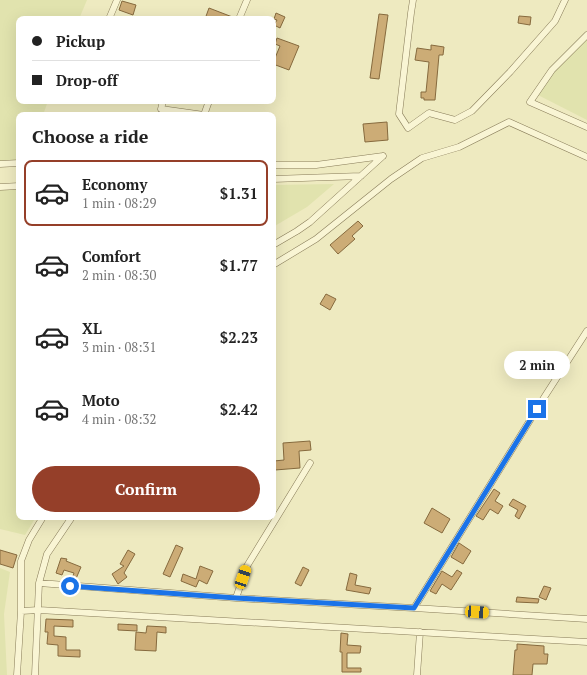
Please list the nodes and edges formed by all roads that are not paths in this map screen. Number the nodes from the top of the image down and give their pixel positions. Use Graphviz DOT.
graph roads {
  1 [pos="117,0"];
  2 [pos="246,0"];
  3 [pos="413,0"];
  4 [pos="565,0"];
  5 [pos="110,16"];
  6 [pos="240,16"];
  7 [pos="587,34"];
  8 [pos="162,104"];
  9 [pos="187,112"];
  10 [pos="587,127"];
  11 [pos="587,157"];
  12 [pos="16,163"];
  13 [pos="0,164"];
  14 [pos="276,165"];
  15 [pos="361,176"];
  16 [pos="276,179"];
  17 [pos="16,186"];
  18 [pos="0,187"];
  19 [pos="276,243"];
  20 [pos="276,263"];
  21 [pos="587,331"];
  22 [pos="310,463"];
  23 [pos="276,519"];
  24 [pos="41,520"];
  25 [pos="70,520"];
  26 [pos="275,520"];
  27 [pos="39,584"];
  28 [pos="236,598"];
  29 [pos="414,608"];
  30 [pos="39,610"];
  31 [pos="21,611"];
  32 [pos="587,619"];
  33 [pos="420,632"];
  34 [pos="587,642"];
  35 [pos="17,675"];
  36 [pos="35,675"];
  37 [pos="417,675"];
  1 -- 5 [label="street"];
  2 -- 6 [label="street"];
  3 -- 4 [label="street"];
  7 -- 10 [label="street"];
  8 -- 9 [label="street"];
  11 -- 20 [label="street"];
  12 -- 13 [label="street"];
  14 -- 15 [label="street"];
  15 -- 16 [label="street"];
  15 -- 19 [label="street"];
  17 -- 18 [label="street"];
  21 -- 29 [label="street"];
  22 -- 23 [label="street"];
  24 -- 31 [label="street"];
  25 -- 27 [label="street"];
  26 -- 28 [label="street"];
  27 -- 28 [label="street"];
  27 -- 30 [label="street"];
  28 -- 29 [label="street"];
  29 -- 32 [label="street"];
  30 -- 31 [label="street"];
  30 -- 33 [label="street"];
  30 -- 36 [label="street"];
  31 -- 35 [label="street"];
  33 -- 34 [label="street"];
  33 -- 37 [label="street"];
}
